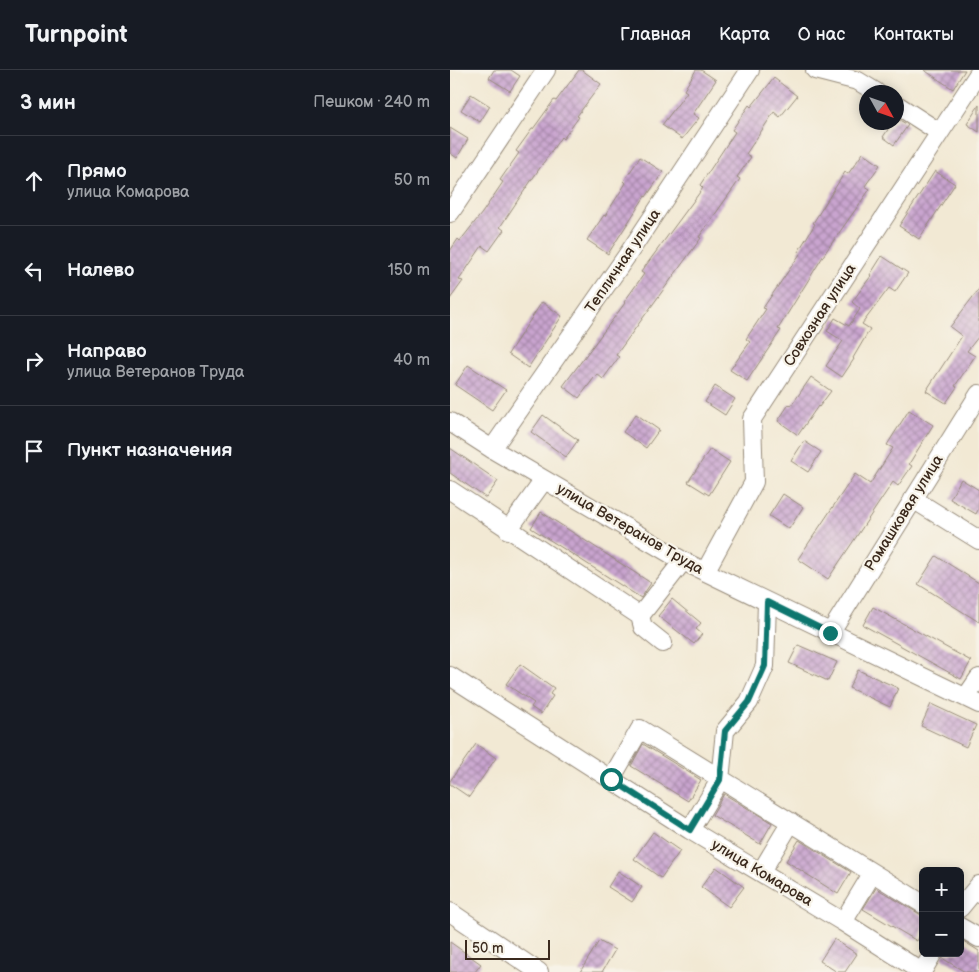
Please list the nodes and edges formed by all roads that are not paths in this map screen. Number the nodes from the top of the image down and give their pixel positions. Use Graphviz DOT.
graph roads {
  1 [pos="546,70"];
  2 [pos="750,70"];
  3 [pos="816,70"];
  4 [pos="979,72"];
  5 [pos="865,85"];
  6 [pos="904,110"];
  7 [pos="939,132"];
  8 [pos="450,212"];
  9 [pos="978,397"];
  10 [pos="450,422"];
  11 [pos="492,449"];
  12 [pos="544,480"];
  13 [pos="450,490"];
  14 [pos="913,499"];
  15 [pos="508,530"];
  16 [pos="979,540"];
  17 [pos="683,561"];
  18 [pos="704,572"];
  19 [pos="767,602"];
  20 [pos="640,616"];
  21 [pos="830,633"];
  22 [pos="663,642"];
  23 [pos="450,676"];
  24 [pos="979,678"];
  25 [pos="972,701"];
  26 [pos="611,779"];
  27 [pos="720,780"];
  28 [pos="790,822"];
  29 [pos="690,830"];
  30 [pos="761,872"];
  31 [pos="872,874"];
  32 [pos="979,885"];
  33 [pos="919,902"];
  34 [pos="964,903"];
  35 [pos="450,912"];
  36 [pos="843,922"];
  37 [pos="964,929"];
  38 [pos="979,938"];
  39 [pos="931,957"];
  40 [pos="539,972"];
  41 [pos="922,972"];
  1 -- 8 [label="street"];
  2 -- 11 [label="street, Тепличная улица"];
  3 -- 5 [label="street"];
  4 -- 7 [label="street, Совхозная улица"];
  6 -- 7 [label="street"];
  7 -- 18 [label="street, Совхозная улица"];
  9 -- 14 [label="street, Ромашковая улица"];
  10 -- 11 [label="street, улица Ветеранов Труда"];
  11 -- 12 [label="street, улица Ветеранов Труда"];
  12 -- 15 [label="street"];
  12 -- 17 [label="street, улица Ветеранов Труда"];
  13 -- 15 [label="street"];
  14 -- 16 [label="street"];
  14 -- 21 [label="street, Ромашковая улица"];
  15 -- 20 [label="street"];
  17 -- 18 [label="street, улица Ветеранов Труда"];
  17 -- 20 [label="street"];
  18 -- 19 [label="street, улица Ветеранов Труда"];
  19 -- 21 [label="street, улица Ветеранов Труда"];
  19 -- 27 [label="street"];
  20 -- 22 [label="street"];
  21 -- 25 [label="street, улица Ветеранов Труда"];
  23 -- 26 [label="street, улица Комарова"];
  24 -- 25 [label="street"];
  26 -- 27 [label="street"];
  26 -- 29 [label="street, улица Комарова"];
  27 -- 28 [label="street"];
  27 -- 29 [label="street"];
  28 -- 30 [label="street"];
  28 -- 31 [label="street"];
  29 -- 30 [label="street, улица Комарова"];
  30 -- 36 [label="street, улица Комарова"];
  31 -- 33 [label="street"];
  31 -- 36 [label="street"];
  32 -- 34 [label="street"];
  35 -- 40 [label="street"];
  36 -- 41 [label="street, улица Комарова"];
  37 -- 38 [label="street"];
  39 -- 41 [label="street"];
}
